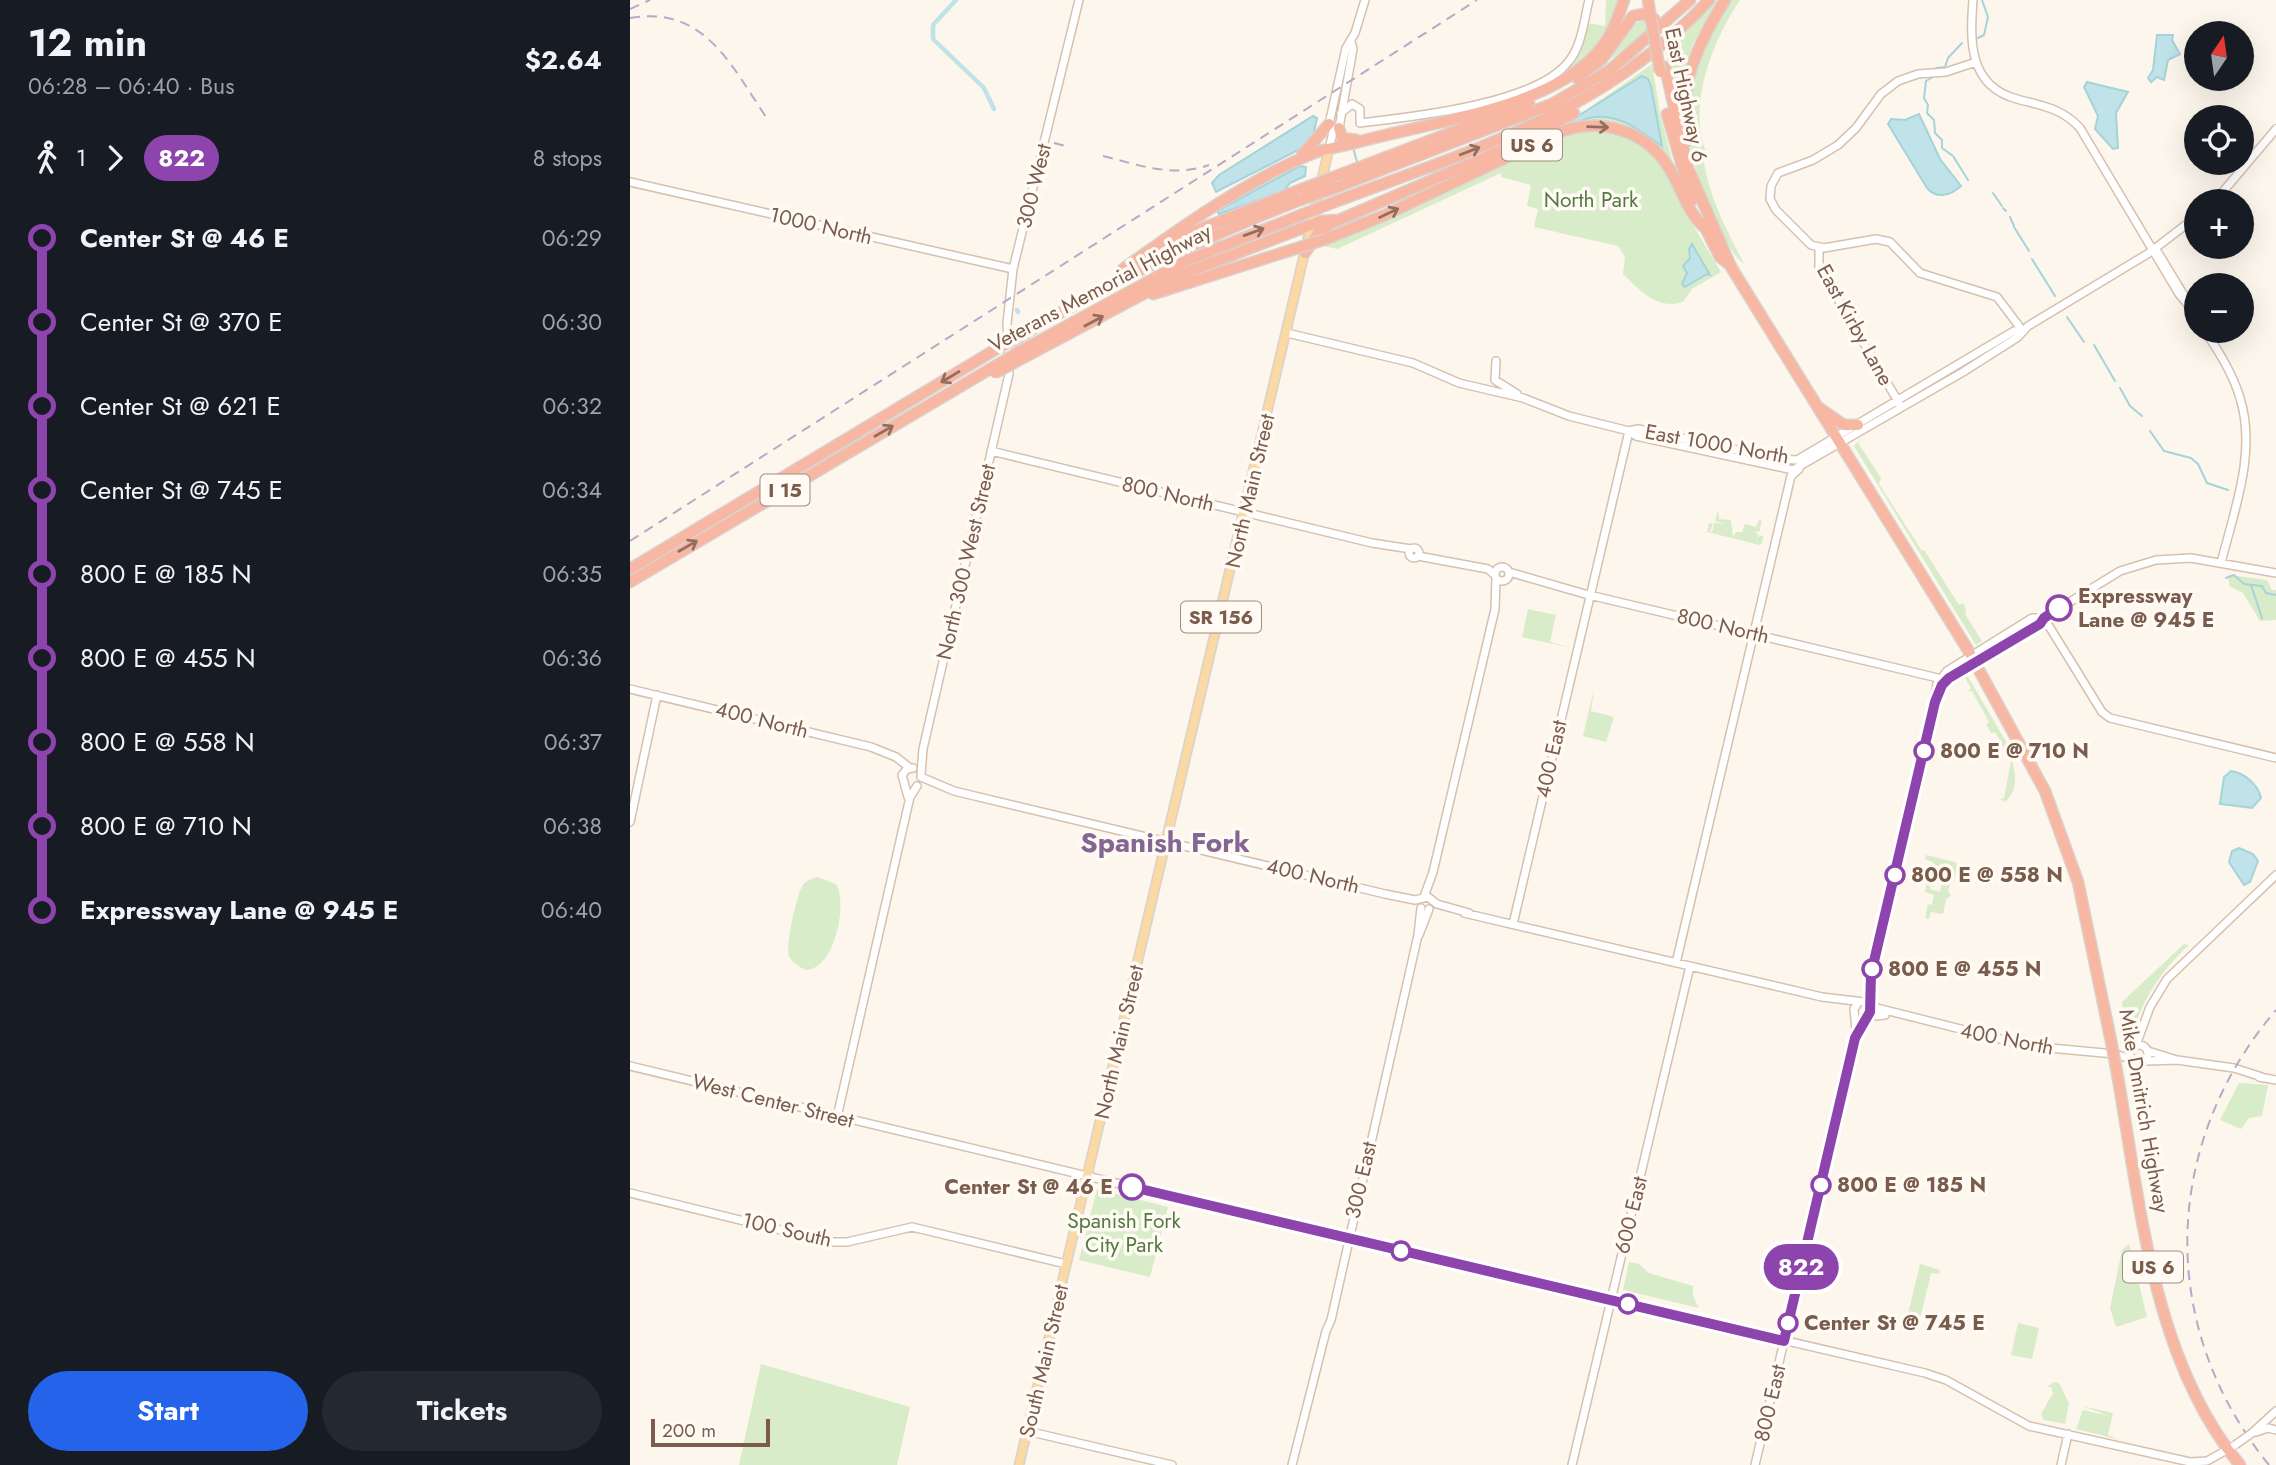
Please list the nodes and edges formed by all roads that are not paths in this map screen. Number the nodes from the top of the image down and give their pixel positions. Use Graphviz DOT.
graph roads {
  1 [pos="1079,0"];
  2 [pos="1365,0"];
  3 [pos="1589,0"];
  4 [pos="1624,0"];
  5 [pos="1648,0"];
  6 [pos="1690,0"];
  7 [pos="1709,0"];
  8 [pos="1725,0"];
  9 [pos="1973,0"];
  10 [pos="1652,18"];
  11 [pos="1351,42"];
  12 [pos="1976,62"];
  13 [pos="1663,70"];
  14 [pos="1606,88"];
  15 [pos="1341,113"];
  16 [pos="1334,128"];
  17 [pos="2276,128"];
  18 [pos="1371,138"];
  19 [pos="1329,149"];
  20 [pos="1294,162"];
  21 [pos="1691,177"];
  22 [pos="630,182"];
  23 [pos="2225,189"];
  24 [pos="1339,219"];
  25 [pos="1311,225"];
  26 [pos="2184,226"];
  27 [pos="1705,228"];
  28 [pos="1276,239"];
  29 [pos="1819,248"];
  30 [pos="2155,249"];
  31 [pos="1305,253"];
  32 [pos="1731,267"];
  33 [pos="1013,269"];
  34 [pos="1123,269"];
  35 [pos="2184,296"];
  36 [pos="1126,304"];
  37 [pos="1070,306"];
  38 [pos="2022,330"];
  39 [pos="1287,333"];
  40 [pos="2212,343"];
  41 [pos="1019,356"];
  42 [pos="1496,361"];
  43 [pos="1009,374"];
  44 [pos="1936,377"];
  45 [pos="1523,398"];
  46 [pos="1920,398"];
  47 [pos="1898,400"];
  48 [pos="1815,405"];
  49 [pos="1881,421"];
  50 [pos="1858,425"];
  51 [pos="1629,430"];
  52 [pos="1838,442"];
  53 [pos="1711,449"];
  54 [pos="991,452"];
  55 [pos="1788,473"];
  56 [pos="1245,513"];
  57 [pos="2221,563"];
  58 [pos="630,569"];
  59 [pos="2276,573"];
  60 [pos="1502,575"];
  61 [pos="630,582"];
  62 [pos="1590,595"];
  63 [pos="2044,618"];
  64 [pos="1755,633"];
  65 [pos="1973,660"];
  66 [pos="1894,666"];
  67 [pos="1952,668"];
  68 [pos="1928,671"];
  69 [pos="1939,684"];
  70 [pos="630,689"];
  71 [pos="657,695"];
  72 [pos="923,749"];
  73 [pos="892,755"];
  74 [pos="2276,758"];
  75 [pos="911,768"];
  76 [pos="902,775"];
  77 [pos="919,780"];
  78 [pos="905,784"];
  79 [pos="909,801"];
  80 [pos="630,822"];
  81 [pos="1167,842"];
  82 [pos="2276,875"];
  83 [pos="1426,904"];
  84 [pos="1513,924"];
  85 [pos="1676,963"];
  86 [pos="1690,966"];
  87 [pos="1871,974"];
  88 [pos="1869,1007"];
  89 [pos="1857,1008"];
  90 [pos="1899,1016"];
  91 [pos="1866,1017"];
  92 [pos="2145,1021"];
  93 [pos="1855,1038"];
  94 [pos="2134,1047"];
  95 [pos="2147,1049"];
  96 [pos="2115,1054"];
  97 [pos="2131,1059"];
  98 [pos="2177,1060"];
  99 [pos="2146,1061"];
  100 [pos="630,1066"];
  101 [pos="2276,1080"];
  102 [pos="837,1117"];
  103 [pos="1087,1176"];
  104 [pos="630,1193"];
  105 [pos="1348,1239"];
  106 [pos="1066,1264"];
  107 [pos="1611,1300"];
  108 [pos="1784,1341"];
  109 [pos="2275,1416"];
  110 [pos="2276,1430"];
  111 [pos="1027,1431"];
  112 [pos="2256,1431"];
  113 [pos="2068,1434"];
  114 [pos="2231,1447"];
  115 [pos="1019,1465"];
  116 [pos="1172,1465"];
  117 [pos="1292,1465"];
  118 [pos="1572,1465"];
  119 [pos="1755,1465"];
  120 [pos="2061,1465"];
  121 [pos="2240,1465"];
  1 -- 33 [label="street, 300 West"];
  2 -- 11 [label="street, North Main Street"];
  3 -- 15 [label="street"];
  4 -- 18 [label="highway"];
  5 -- 10 [label="highway, East Highway 6"];
  6 -- 37 [label="highway, Veterans Memorial Highway / I 15, bridge"];
  7 -- 14 [label="highway, Veterans Memorial Highway / I 15"];
  8 -- 21 [label="highway"];
  9 -- 12 [label="street"];
  10 -- 13 [label="highway, East Highway 6, bridge"];
  10 -- 34 [label="highway, US 6, bridge"];
  11 -- 15 [label="street, North Main Street"];
  11 -- 16 [label="street, North Main Street"];
  12 -- 29 [label="street"];
  12 -- 30 [label="street"];
  13 -- 21 [label="highway, East Highway 6 / US 6"];
  13 -- 27 [label="highway, East Highway 6"];
  14 -- 24 [label="highway"];
  41 -- 14 [label="highway, Veterans Memorial Highway / I 15, one-way, bridge"];
  15 -- 16 [label="street, North Main Street"];
  16 -- 18 [label="highway"];
  16 -- 19 [label="street, North Main Street"];
  16 -- 20 [label="highway"];
  17 -- 23 [label="street"];
  18 -- 19 [label="highway"];
  19 -- 20 [label="highway"];
  19 -- 25 [label="main road, North Main Street / SR 156"];
  20 -- 34 [label="highway"];
  21 -- 32 [label="highway, East Highway 6 / US 6"];
  22 -- 33 [label="street, 1000 North"];
  24 -- 25 [label="highway"];
  24 -- 31 [label="highway"];
  25 -- 28 [label="highway"];
  25 -- 31 [label="main road, North Main Street / SR 156"];
  26 -- 30 [label="street"];
  27 -- 32 [label="highway, East Highway 6 / US 6"];
  36 -- 27 [label="highway, US 6, one-way, bridge"];
  28 -- 31 [label="highway"];
  28 -- 36 [label="highway"];
  29 -- 38 [label="street"];
  29 -- 47 [label="street, East Kirby Lane"];
  30 -- 35 [label="street"];
  30 -- 38 [label="street"];
  31 -- 39 [label="main road, North Main Street / SR 156"];
  32 -- 48 [label="highway, East Highway 6 / US 6"];
  33 -- 43 [label="street, 300 West"];
  34 -- 37 [label="highway, US 6"];
  41 -- 36 [label="highway, US 6, one-way"];
  37 -- 58 [label="highway, Veterans Memorial Highway / I 15, one-way, bridge"];
  38 -- 44 [label="street"];
  38 -- 46 [label="street"];
  39 -- 45 [label="street"];
  39 -- 56 [label="main road, North Main Street / SR 156"];
  40 -- 57 [label="street"];
  61 -- 41 [label="highway, Veterans Memorial Highway / I 15, one-way, bridge"];
  42 -- 45 [label="street"];
  43 -- 54 [label="street, North 300 West Street"];
  44 -- 46 [label="street"];
  44 -- 47 [label="street"];
  45 -- 51 [label="street"];
  46 -- 49 [label="street"];
  47 -- 49 [label="street"];
  47 -- 50 [label="street"];
  48 -- 50 [label="highway"];
  48 -- 52 [label="highway, East Highway 6 / US 6"];
  49 -- 52 [label="street"];
  50 -- 52 [label="street"];
  51 -- 53 [label="street, East 1000 North"];
  51 -- 53 [label="street, East 1000 North"];
  51 -- 62 [label="street, 400 East"];
  52 -- 53 [label="street, East 1000 North"];
  52 -- 55 [label="street, East 1000 North"];
  52 -- 65 [label="highway, East Highway 6 / US 6"];
  53 -- 55 [label="street, East 1000 North"];
  54 -- 56 [label="street, 800 North"];
  54 -- 72 [label="street, North 300 West Street"];
  55 -- 64 [label="street"];
  56 -- 60 [label="street, 800 North"];
  56 -- 81 [label="main road, North Main Street / SR 156"];
  57 -- 59 [label="street"];
  57 -- 63 [label="street"];
  60 -- 62 [label="street, 800 North"];
  60 -- 83 [label="street, 300 East"];
  62 -- 64 [label="street, 800 North"];
  62 -- 84 [label="street, 400 East"];
  63 -- 65 [label="street"];
  63 -- 74 [label="street"];
  64 -- 66 [label="street, 800 North"];
  64 -- 85 [label="street"];
  65 -- 67 [label="street"];
  65 -- 69 [label="street"];
  65 -- 114 [label="highway, Mike Dmitrich Highway / US 6, bridge"];
  66 -- 68 [label="street"];
  66 -- 69 [label="street"];
  67 -- 68 [label="street"];
  67 -- 69 [label="street"];
  68 -- 69 [label="street"];
  69 -- 87 [label="street"];
  70 -- 71 [label="street, 400 North"];
  71 -- 73 [label="street, 400 North"];
  71 -- 80 [label="street"];
  72 -- 75 [label="street"];
  72 -- 77 [label="street"];
  73 -- 75 [label="street, 400 North"];
  73 -- 76 [label="street"];
  75 -- 76 [label="street"];
  75 -- 77 [label="street, 400 North"];
  76 -- 78 [label="street"];
  77 -- 78 [label="street"];
  77 -- 79 [label="street"];
  77 -- 81 [label="street, 400 North"];
  78 -- 79 [label="street"];
  79 -- 102 [label="street"];
  81 -- 83 [label="street, 400 North"];
  81 -- 103 [label="main road, North Main Street / SR 156"];
  82 -- 92 [label="street"];
  83 -- 84 [label="street, 400 North"];
  83 -- 105 [label="street, 300 East"];
  84 -- 85 [label="street, 400 North"];
  85 -- 86 [label="street, 400 North"];
  86 -- 89 [label="street, 400 North"];
  86 -- 107 [label="street, 600 East"];
  87 -- 88 [label="street"];
  87 -- 89 [label="street"];
  88 -- 89 [label="street"];
  88 -- 90 [label="street"];
  88 -- 91 [label="street"];
  89 -- 91 [label="street"];
  89 -- 93 [label="street"];
  90 -- 91 [label="street"];
  90 -- 96 [label="street, 400 North"];
  91 -- 93 [label="street"];
  92 -- 94 [label="street"];
  92 -- 95 [label="street"];
  93 -- 108 [label="street, 800 East"];
  94 -- 95 [label="street"];
  94 -- 96 [label="street"];
  94 -- 97 [label="street"];
  95 -- 98 [label="street"];
  95 -- 99 [label="street"];
  96 -- 97 [label="street"];
  97 -- 99 [label="street"];
  98 -- 99 [label="street"];
  98 -- 101 [label="street"];
  100 -- 102 [label="street, West Center Street"];
  102 -- 103 [label="street, West Center Street"];
  103 -- 105 [label="street, West Center Street"];
  103 -- 106 [label="main road, South Main Street / SR 156"];
  104 -- 106 [label="street, 100 South"];
  105 -- 107 [label="street, West Center Street"];
  105 -- 117 [label="street, 300 East"];
  106 -- 111 [label="main road, South Main Street / SR 156"];
  107 -- 108 [label="street, West Center Street"];
  107 -- 118 [label="street, 600 East"];
  108 -- 113 [label="street, West Center Street"];
  108 -- 119 [label="street, 800 East"];
  109 -- 112 [label="street, West Center Street"];
  110 -- 112 [label="street"];
  111 -- 115 [label="main road, South Main Street"];
  111 -- 116 [label="street"];
  112 -- 114 [label="street, West Center Street, bridge"];
  113 -- 114 [label="street, West Center Street"];
  113 -- 120 [label="street"];
  114 -- 121 [label="highway, Mike Dmitrich Highway / US 6"];
}
